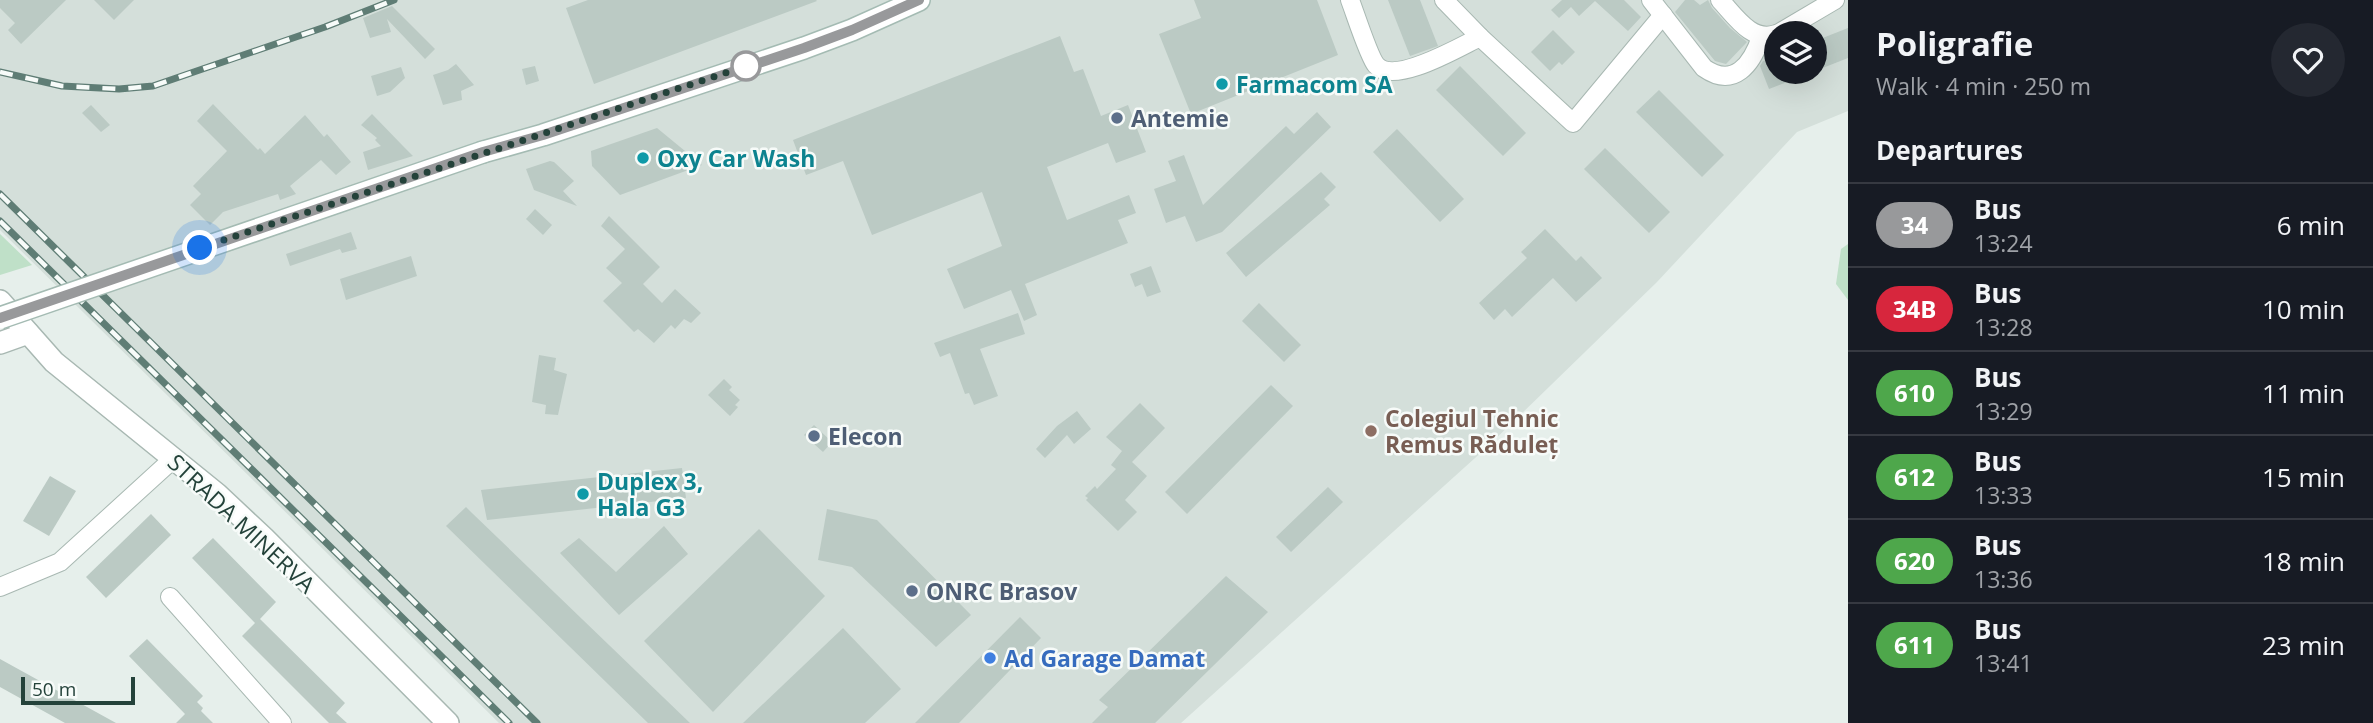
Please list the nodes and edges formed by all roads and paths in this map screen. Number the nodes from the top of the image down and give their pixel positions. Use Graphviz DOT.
graph roads {
  1 [pos="919,0"];
  2 [pos="1350,0"];
  3 [pos="1444,0"];
  4 [pos="1651,0"];
  5 [pos="1720,0"];
  6 [pos="1835,0"];
  7 [pos="1663,15"];
  8 [pos="1797,21"];
  9 [pos="1764,32"];
  10 [pos="1480,37"];
  11 [pos="1764,45"];
  12 [pos="0,302"];
  13 [pos="0,318"];
  14 [pos="28,333"];
  15 [pos="0,343"];
  16 [pos="173,459"];
  17 [pos="0,587"];
  18 [pos="170,597"];
  19 [pos="282,723"];
  20 [pos="449,723"];
  1 -- 13 [label="main road, bridge"];
  2 -- 10 [label="street"];
  3 -- 10 [label="street"];
  4 -- 7 [label="street"];
  5 -- 9 [label="street"];
  6 -- 8 [label="street"];
  7 -- 10 [label="street"];
  7 -- 11 [label="street"];
  12 -- 14 [label="main road, STRADA MINERVA"];
  14 -- 15 [label="main road"];
  14 -- 16 [label="main road, STRADA MINERVA"];
  16 -- 17 [label="street"];
  16 -- 20 [label="main road, STRADA MINERVA"];
  18 -- 19 [label="street"];
}
